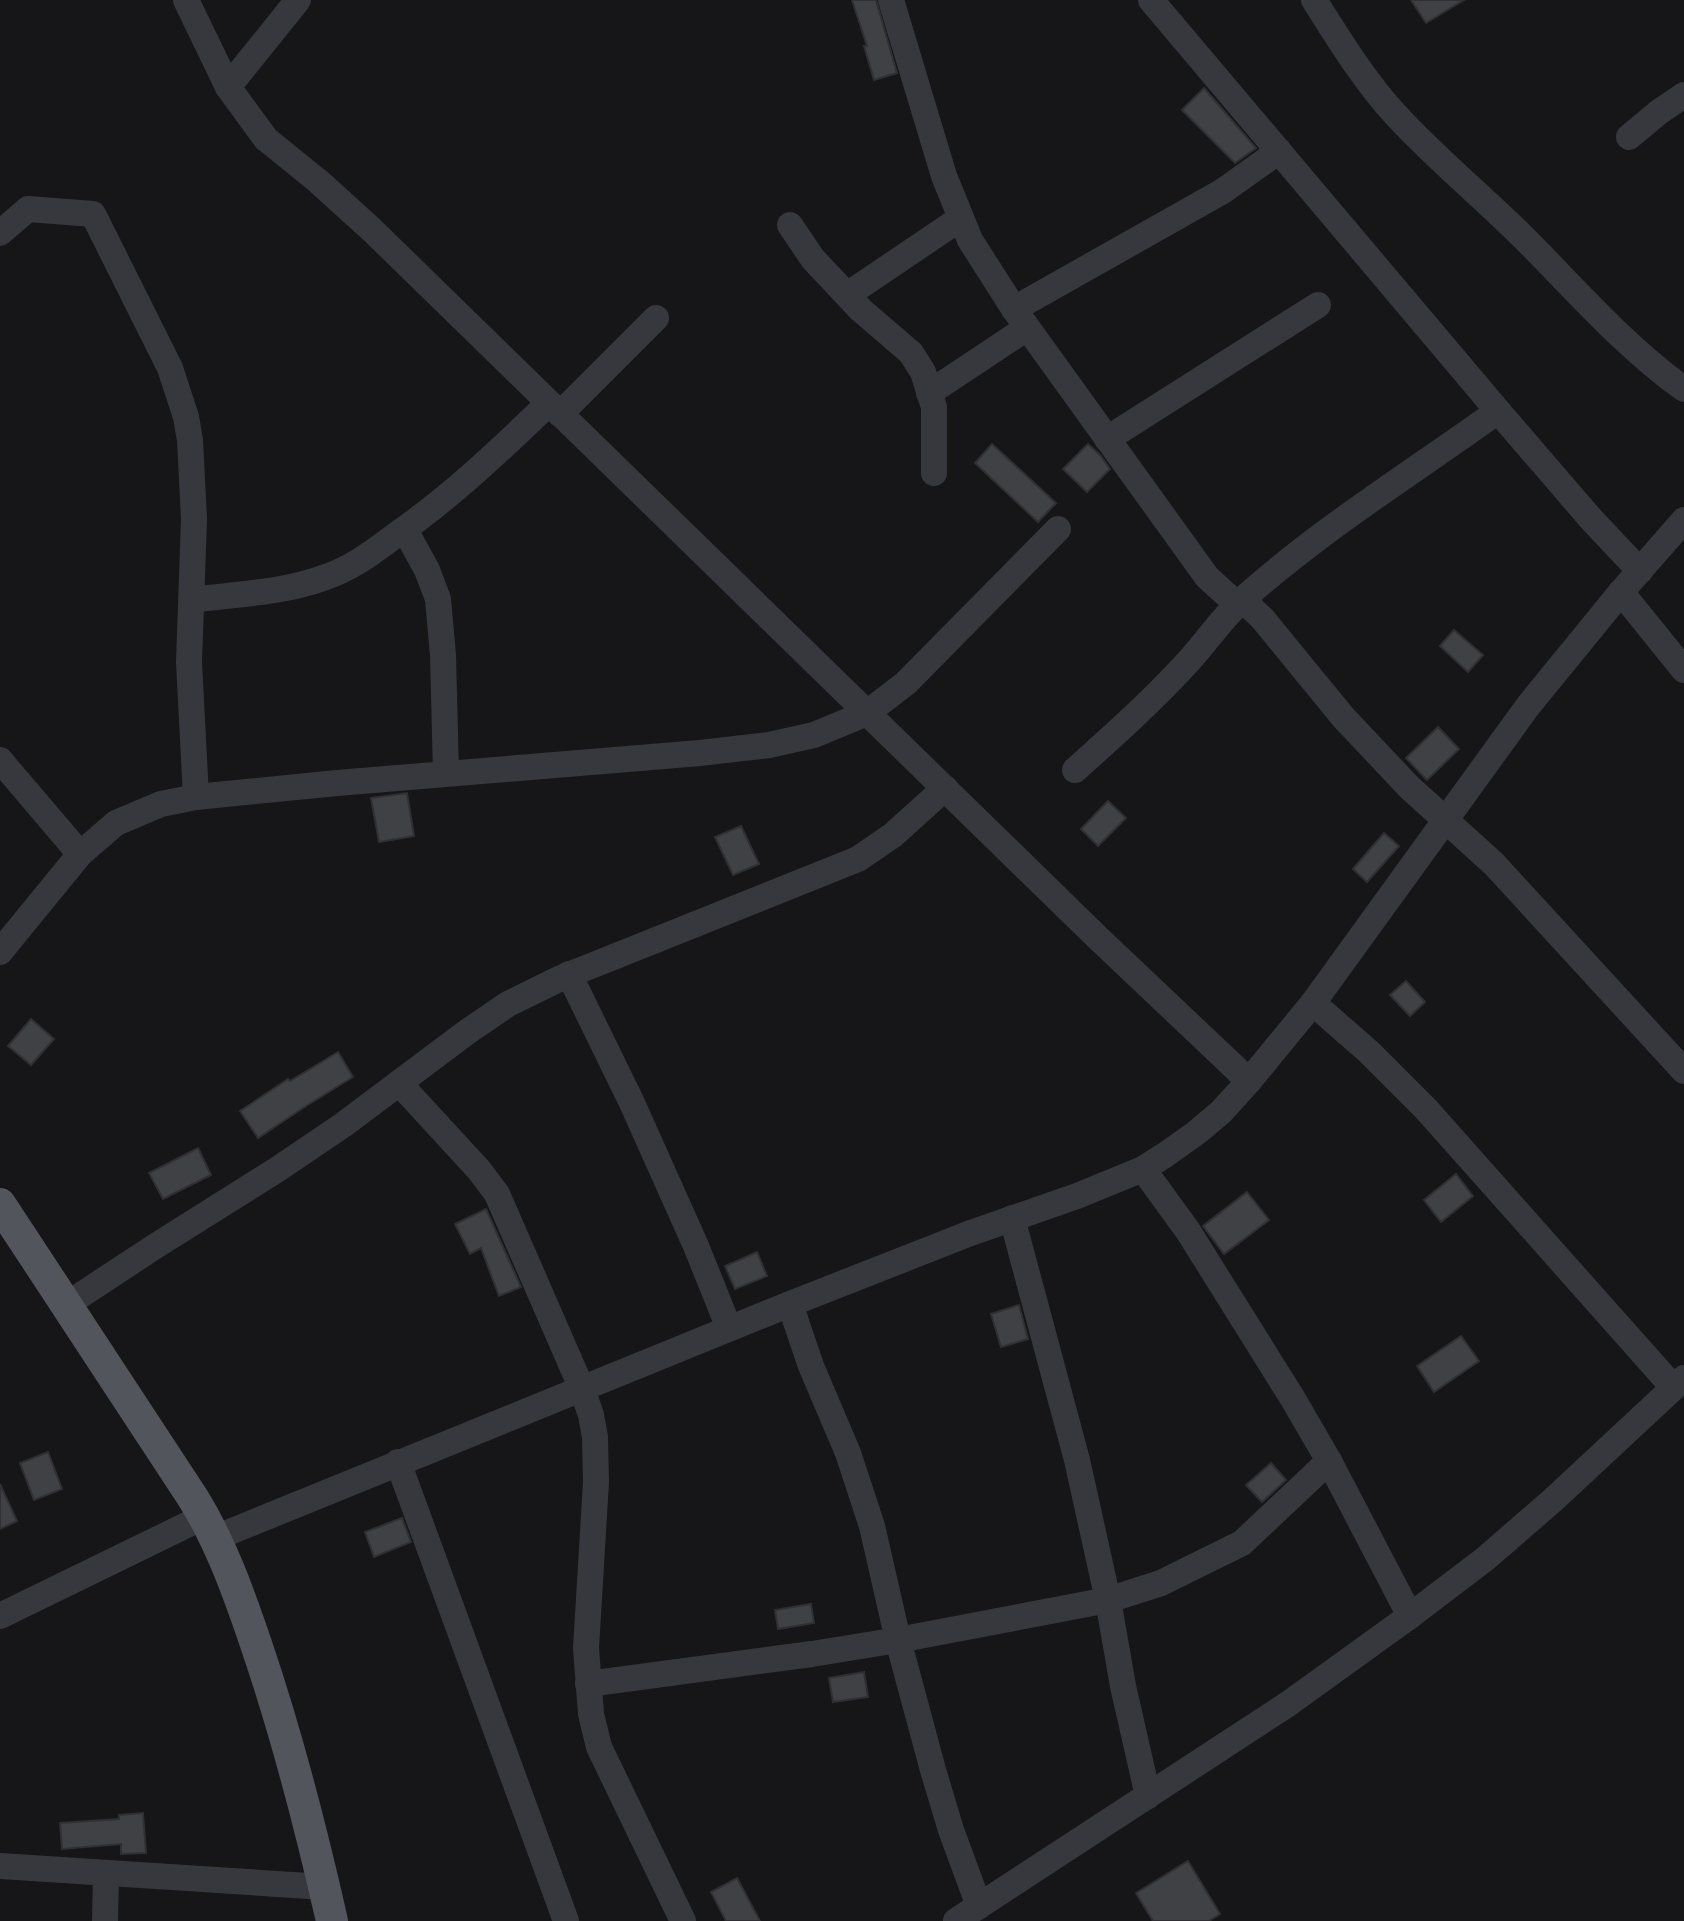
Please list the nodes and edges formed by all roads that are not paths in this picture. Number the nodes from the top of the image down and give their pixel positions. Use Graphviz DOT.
graph roads {
  1 [pos="186,0"];
  2 [pos="298,0"];
  3 [pos="891,0"];
  4 [pos="1151,0"];
  5 [pos="1314,0"];
  6 [pos="228,87"];
  7 [pos="1684,95"];
  8 [pos="1629,137"];
  9 [pos="1279,152"];
  10 [pos="961,218"];
  11 [pos="790,225"];
  12 [pos="0,233"];
  13 [pos="847,295"];
  14 [pos="1318,306"];
  15 [pos="656,318"];
  16 [pos="1020,319"];
  17 [pos="1684,389"];
  18 [pos="929,393"];
  19 [pos="555,408"];
  20 [pos="1498,411"];
  21 [pos="1107,439"];
  22 [pos="934,473"];
  23 [pos="1684,520"];
  24 [pos="1058,529"];
  25 [pos="405,530"];
  26 [pos="1640,571"];
  27 [pos="1621,592"];
  28 [pos="192,600"];
  29 [pos="1239,603"];
  30 [pos="1684,670"];
  31 [pos="867,713"];
  32 [pos="0,760"];
  33 [pos="1075,770"];
  34 [pos="446,773"];
  35 [pos="945,788"];
  36 [pos="196,797"];
  37 [pos="1446,819"];
  38 [pos="80,854"];
  39 [pos="0,952"];
  40 [pos="569,974"];
  41 [pos="1313,1003"];
  42 [pos="1684,1071"];
  43 [pos="1249,1081"];
  44 [pos="399,1083"];
  45 [pos="1143,1169"];
  46 [pos="0,1204"];
  47 [pos="1012,1218"];
  48 [pos="790,1304"];
  49 [pos="66,1306"];
  50 [pos="729,1328"];
  51 [pos="1679,1382"];
  52 [pos="582,1389"];
  53 [pos="1329,1461"];
  54 [pos="398,1462"];
  55 [pos="210,1527"];
  56 [pos="1108,1600"];
  57 [pos="0,1616"];
  58 [pos="1410,1616"];
  59 [pos="898,1640"];
  60 [pos="588,1684"];
  61 [pos="1148,1796"];
  62 [pos="0,1866"];
  63 [pos="106,1873"];
  64 [pos="324,1887"];
  65 [pos="979,1906"];
  66 [pos="105,1921"];
  67 [pos="332,1921"];
  68 [pos="566,1921"];
  69 [pos="683,1921"];
  70 [pos="956,1921"];
  1 -- 6 [label="street"];
  2 -- 6 [label="street"];
  3 -- 10 [label="street"];
  4 -- 9 [label="street"];
  5 -- 17 [label="street"];
  6 -- 19 [label="street"];
  7 -- 8 [label="street"];
  9 -- 16 [label="street"];
  9 -- 20 [label="street"];
  10 -- 13 [label="street"];
  10 -- 16 [label="street"];
  11 -- 13 [label="street"];
  12 -- 28 [label="street"];
  13 -- 18 [label="street"];
  14 -- 21 [label="street"];
  15 -- 19 [label="street"];
  16 -- 18 [label="street"];
  16 -- 21 [label="street"];
  18 -- 22 [label="street"];
  19 -- 25 [label="street"];
  19 -- 31 [label="street"];
  20 -- 26 [label="street"];
  20 -- 29 [label="street"];
  21 -- 29 [label="street"];
  23 -- 26 [label="street"];
  24 -- 31 [label="street"];
  25 -- 28 [label="street"];
  25 -- 34 [label="street"];
  26 -- 27 [label="street"];
  27 -- 30 [label="street"];
  27 -- 37 [label="street"];
  28 -- 36 [label="street"];
  29 -- 33 [label="street"];
  29 -- 37 [label="street"];
  31 -- 34 [label="street"];
  31 -- 35 [label="street"];
  32 -- 38 [label="street"];
  34 -- 36 [label="street"];
  35 -- 40 [label="street"];
  35 -- 43 [label="street"];
  36 -- 38 [label="street"];
  37 -- 41 [label="street"];
  37 -- 42 [label="street"];
  38 -- 39 [label="street"];
  40 -- 44 [label="street"];
  40 -- 50 [label="street"];
  41 -- 43 [label="street"];
  41 -- 51 [label="street"];
  43 -- 45 [label="street"];
  44 -- 49 [label="street"];
  44 -- 52 [label="street"];
  45 -- 47 [label="street"];
  45 -- 53 [label="street"];
  46 -- 49 [label="main road"];
  47 -- 48 [label="street"];
  47 -- 56 [label="street"];
  48 -- 50 [label="street"];
  48 -- 59 [label="street"];
  49 -- 55 [label="main road"];
  50 -- 52 [label="street"];
  51 -- 58 [label="street"];
  52 -- 54 [label="street"];
  52 -- 60 [label="street"];
  53 -- 56 [label="street"];
  53 -- 58 [label="street"];
  54 -- 55 [label="street"];
  54 -- 68 [label="street"];
  55 -- 57 [label="street"];
  55 -- 64 [label="main road"];
  56 -- 59 [label="street"];
  56 -- 61 [label="street"];
  58 -- 61 [label="street"];
  59 -- 60 [label="street"];
  59 -- 65 [label="street"];
  60 -- 69 [label="street"];
  61 -- 65 [label="street"];
  62 -- 63 [label="street"];
  63 -- 64 [label="street"];
  63 -- 66 [label="street"];
  64 -- 67 [label="main road"];
  65 -- 70 [label="street"];
}
